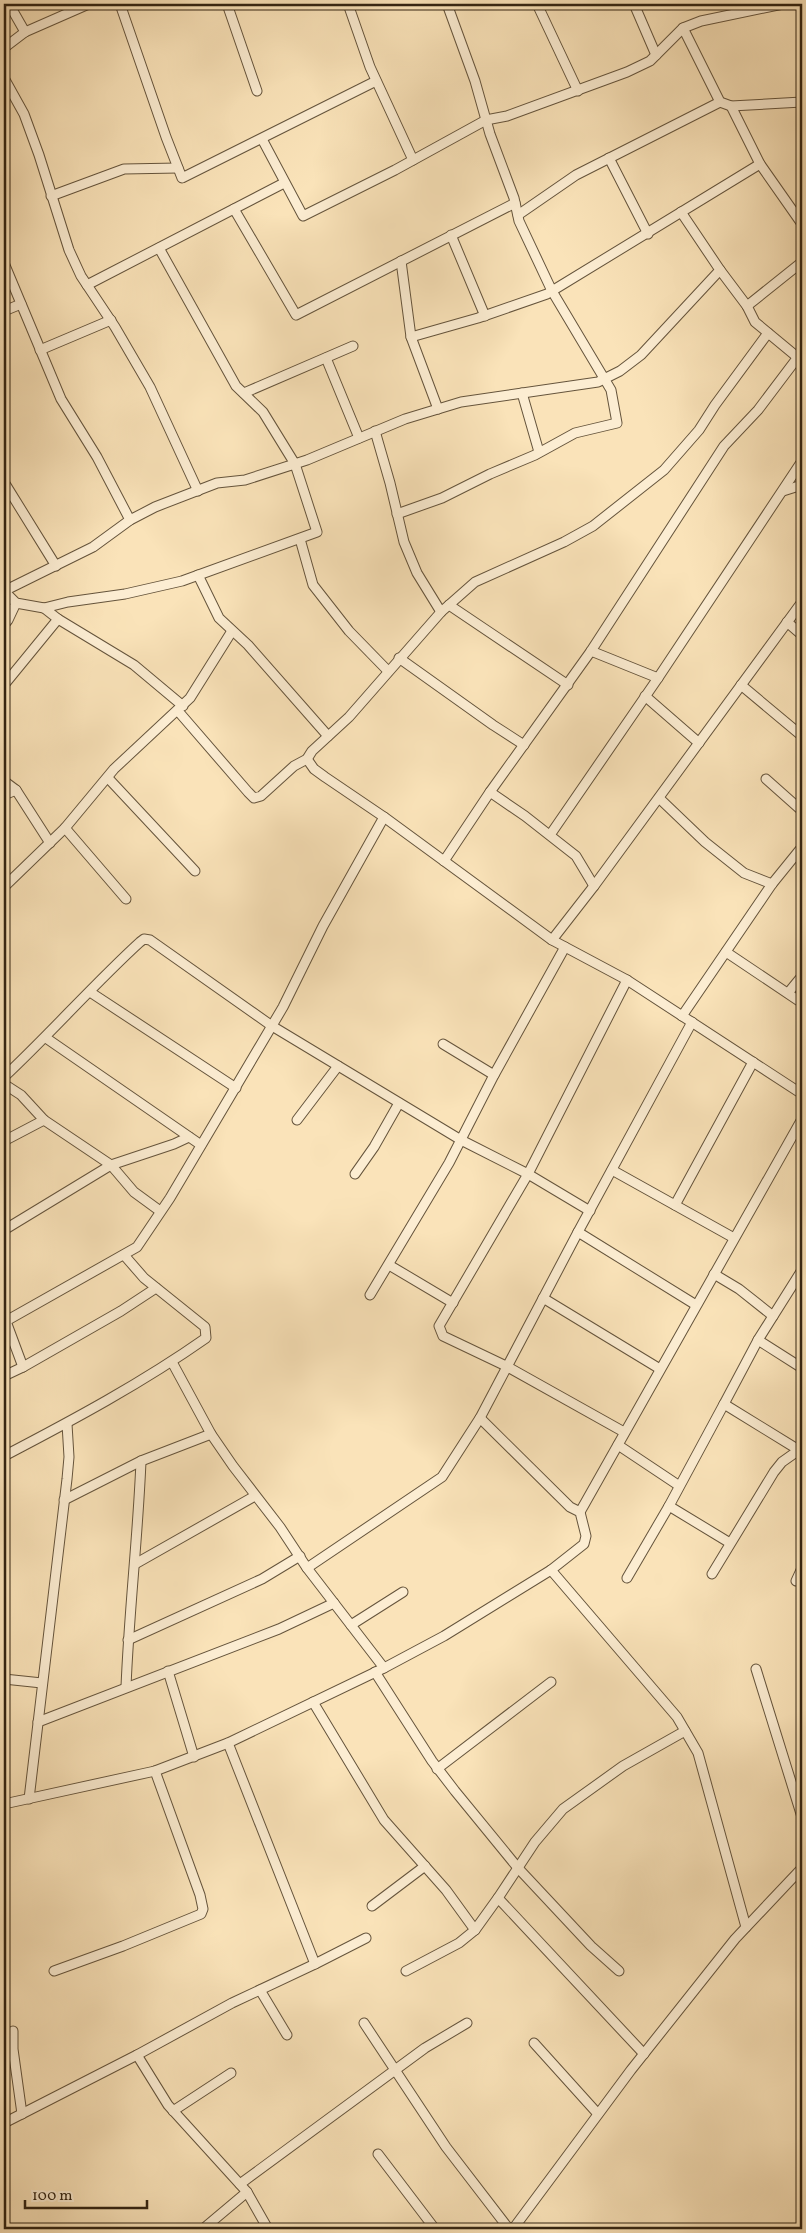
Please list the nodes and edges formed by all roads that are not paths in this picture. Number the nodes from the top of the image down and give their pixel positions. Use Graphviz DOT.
graph roads {
  1 [pos="9,4"];
  2 [pos="89,4"];
  3 [pos="120,4"];
  4 [pos="227,4"];
  5 [pos="348,4"];
  6 [pos="447,4"];
  7 [pos="537,4"];
  8 [pos="634,4"];
  9 [pos="783,4"];
  10 [pos="748,7"];
  11 [pos="67,8"];
  12 [pos="683,28"];
  13 [pos="25,32"];
  14 [pos="4,48"];
  15 [pos="656,55"];
  16 [pos="4,78"];
  17 [pos="376,81"];
  18 [pos="257,91"];
  19 [pos="578,91"];
  20 [pos="720,102"];
  21 [pos="802,102"];
  22 [pos="731,106"];
  23 [pos="486,120"];
  24 [pos="262,139"];
  25 [pos="609,158"];
  26 [pos="413,160"];
  27 [pos="760,164"];
  28 [pos="178,168"];
  29 [pos="284,183"];
  30 [pos="52,196"];
  31 [pos="515,203"];
  32 [pos="234,209"];
  33 [pos="681,212"];
  34 [pos="518,215"];
  35 [pos="802,224"];
  36 [pos="648,234"];
  37 [pos="451,235"];
  38 [pos="159,248"];
  39 [pos="402,261"];
  40 [pos="802,262"];
  41 [pos="4,263"];
  42 [pos="720,270"];
  43 [pos="87,285"];
  44 [pos="552,291"];
  45 [pos="21,304"];
  46 [pos="747,306"];
  47 [pos="4,311"];
  48 [pos="485,316"];
  49 [pos="111,320"];
  50 [pos="768,333"];
  51 [pos="412,338"];
  52 [pos="353,346"];
  53 [pos="40,350"];
  54 [pos="326,358"];
  55 [pos="800,359"];
  56 [pos="605,378"];
  57 [pos="244,393"];
  58 [pos="522,393"];
  59 [pos="438,409"];
  60 [pos="375,431"];
  61 [pos="359,438"];
  62 [pos="539,452"];
  63 [pos="802,461"];
  64 [pos="295,464"];
  65 [pos="4,482"];
  66 [pos="802,484"];
  67 [pos="198,491"];
  68 [pos="783,491"];
  69 [pos="397,514"];
  70 [pos="130,520"];
  71 [pos="300,539"];
  72 [pos="56,566"];
  73 [pos="198,575"];
  74 [pos="802,602"];
  75 [pos="16,603"];
  76 [pos="449,605"];
  77 [pos="44,608"];
  78 [pos="441,612"];
  79 [pos="58,619"];
  80 [pos="787,622"];
  81 [pos="4,625"];
  82 [pos="232,631"];
  83 [pos="802,635"];
  84 [pos="591,651"];
  85 [pos="399,658"];
  86 [pos="388,671"];
  87 [pos="658,678"];
  88 [pos="568,684"];
  89 [pos="4,685"];
  90 [pos="741,685"];
  91 [pos="646,696"];
  92 [pos="181,708"];
  93 [pos="328,736"];
  94 [pos="802,736"];
  95 [pos="699,743"];
  96 [pos="524,745"];
  97 [pos="307,759"];
  98 [pos="108,778"];
  99 [pos="4,780"];
  100 [pos="766,780"];
  101 [pos="16,790"];
  102 [pos="490,792"];
  103 [pos="4,795"];
  104 [pos="659,798"];
  105 [pos="802,811"];
  106 [pos="384,817"];
  107 [pos="65,828"];
  108 [pos="550,836"];
  109 [pos="50,843"];
  110 [pos="802,847"];
  111 [pos="444,861"];
  112 [pos="195,871"];
  113 [pos="772,884"];
  114 [pos="594,886"];
  115 [pos="4,887"];
  116 [pos="126,899"];
  117 [pos="552,940"];
  118 [pos="565,947"];
  119 [pos="726,952"];
  120 [pos="802,976"];
  121 [pos="627,980"];
  122 [pos="90,992"];
  123 [pos="788,993"];
  124 [pos="802,1003"];
  125 [pos="682,1016"];
  126 [pos="692,1022"];
  127 [pos="272,1026"];
  128 [pos="46,1038"];
  129 [pos="443,1044"];
  130 [pos="753,1062"];
  131 [pos="338,1066"];
  132 [pos="494,1075"];
  133 [pos="4,1077"];
  134 [pos="4,1084"];
  135 [pos="236,1088"];
  136 [pos="802,1094"];
  137 [pos="399,1103"];
  138 [pos="802,1119"];
  139 [pos="44,1120"];
  140 [pos="297,1120"];
  141 [pos="189,1137"];
  142 [pos="461,1140"];
  143 [pos="4,1141"];
  144 [pos="201,1145"];
  145 [pos="111,1165"];
  146 [pos="612,1170"];
  147 [pos="355,1174"];
  148 [pos="528,1174"];
  149 [pos="676,1205"];
  150 [pos="590,1210"];
  151 [pos="160,1211"];
  152 [pos="4,1230"];
  153 [pos="578,1232"];
  154 [pos="734,1238"];
  155 [pos="124,1255"];
  156 [pos="388,1264"];
  157 [pos="714,1274"];
  158 [pos="801,1276"];
  159 [pos="156,1288"];
  160 [pos="370,1295"];
  161 [pos="543,1298"];
  162 [pos="453,1303"];
  163 [pos="696,1305"];
  164 [pos="773,1316"];
  165 [pos="5,1318"];
  166 [pos="758,1340"];
  167 [pos="172,1362"];
  168 [pos="506,1366"];
  169 [pos="24,1368"];
  170 [pos="802,1368"];
  171 [pos="660,1369"];
  172 [pos="4,1376"];
  173 [pos="724,1404"];
  174 [pos="480,1418"];
  175 [pos="66,1424"];
  176 [pos="624,1432"];
  177 [pos="211,1434"];
  178 [pos="618,1445"];
  179 [pos="800,1451"];
  180 [pos="4,1456"];
  181 [pos="141,1461"];
  182 [pos="678,1485"];
  183 [pos="255,1496"];
  184 [pos="64,1500"];
  185 [pos="669,1506"];
  186 [pos="580,1512"];
  187 [pos="730,1544"];
  188 [pos="300,1556"];
  189 [pos="135,1564"];
  190 [pos="306,1568"];
  191 [pos="802,1568"];
  192 [pos="551,1570"];
  193 [pos="712,1574"];
  194 [pos="627,1578"];
  195 [pos="796,1581"];
  196 [pos="403,1592"];
  197 [pos="334,1603"];
  198 [pos="350,1624"];
  199 [pos="128,1640"];
  200 [pos="384,1668"];
  201 [pos="756,1669"];
  202 [pos="168,1671"];
  203 [pos="375,1672"];
  204 [pos="4,1679"];
  205 [pos="552,1682"];
  206 [pos="42,1683"];
  207 [pos="126,1686"];
  208 [pos="313,1702"];
  209 [pos="38,1722"];
  210 [pos="685,1731"];
  211 [pos="228,1743"];
  212 [pos="194,1756"];
  213 [pos="438,1769"];
  214 [pos="154,1771"];
  215 [pos="29,1799"];
  216 [pos="4,1804"];
  217 [pos="802,1817"];
  218 [pos="425,1866"];
  219 [pos="518,1868"];
  220 [pos="802,1868"];
  221 [pos="498,1898"];
  222 [pos="372,1906"];
  223 [pos="746,1927"];
  224 [pos="475,1930"];
  225 [pos="366,1938"];
  226 [pos="315,1964"];
  227 [pos="54,1971"];
  228 [pos="406,1971"];
  229 [pos="618,1971"];
  230 [pos="260,1990"];
  231 [pos="467,2022"];
  232 [pos="364,2023"];
  233 [pos="13,2031"];
  234 [pos="287,2035"];
  235 [pos="534,2043"];
  236 [pos="644,2054"];
  237 [pos="137,2056"];
  238 [pos="395,2072"];
  239 [pos="232,2073"];
  240 [pos="173,2110"];
  241 [pos="22,2114"];
  242 [pos="598,2114"];
  243 [pos="4,2123"];
  244 [pos="378,2154"];
  245 [pos="240,2184"];
  246 [pos="247,2192"];
  247 [pos="203,2229"];
  248 [pos="268,2229"];
  249 [pos="435,2229"];
  250 [pos="509,2229"];
  251 [pos="513,2229"];
  1 -- 13 [label="street"];
  2 -- 11 [label="street"];
  3 -- 28 [label="street"];
  4 -- 18 [label="street"];
  5 -- 17 [label="street"];
  6 -- 23 [label="street"];
  7 -- 19 [label="street"];
  8 -- 15 [label="street"];
  9 -- 10 [label="street"];
  10 -- 12 [label="street"];
  11 -- 13 [label="street"];
  12 -- 15 [label="street"];
  12 -- 20 [label="street"];
  13 -- 14 [label="street"];
  15 -- 19 [label="street"];
  16 -- 30 [label="street"];
  17 -- 24 [label="street"];
  17 -- 26 [label="street"];
  19 -- 23 [label="street"];
  20 -- 22 [label="street"];
  20 -- 25 [label="street"];
  21 -- 22 [label="street"];
  22 -- 27 [label="street"];
  23 -- 26 [label="street"];
  23 -- 31 [label="street"];
  24 -- 28 [label="street"];
  24 -- 29 [label="street"];
  25 -- 34 [label="street"];
  25 -- 36 [label="street"];
  26 -- 29 [label="street"];
  27 -- 33 [label="street"];
  27 -- 35 [label="street"];
  28 -- 30 [label="street"];
  29 -- 32 [label="street"];
  30 -- 43 [label="street"];
  31 -- 34 [label="street"];
  31 -- 37 [label="street"];
  32 -- 38 [label="street"];
  32 -- 39 [label="street"];
  33 -- 36 [label="street"];
  33 -- 42 [label="street"];
  34 -- 44 [label="street"];
  36 -- 44 [label="street"];
  37 -- 39 [label="street"];
  37 -- 48 [label="street"];
  38 -- 43 [label="street"];
  38 -- 57 [label="street"];
  39 -- 51 [label="street"];
  40 -- 46 [label="street"];
  41 -- 45 [label="street"];
  42 -- 46 [label="street"];
  42 -- 56 [label="street"];
  43 -- 49 [label="street"];
  44 -- 48 [label="street"];
  44 -- 56 [label="street"];
  45 -- 47 [label="street"];
  45 -- 53 [label="street"];
  46 -- 50 [label="street"];
  48 -- 51 [label="street"];
  49 -- 53 [label="street"];
  49 -- 67 [label="street"];
  50 -- 55 [label="street"];
  50 -- 76 [label="street"];
  51 -- 59 [label="street"];
  52 -- 54 [label="street"];
  53 -- 70 [label="street"];
  54 -- 57 [label="street"];
  54 -- 61 [label="street"];
  55 -- 84 [label="street"];
  56 -- 58 [label="street"];
  56 -- 62 [label="street"];
  57 -- 64 [label="street"];
  58 -- 59 [label="street"];
  58 -- 62 [label="street"];
  59 -- 60 [label="street"];
  60 -- 61 [label="street"];
  60 -- 69 [label="street"];
  61 -- 64 [label="street"];
  62 -- 69 [label="street"];
  63 -- 68 [label="street"];
  64 -- 67 [label="street"];
  64 -- 71 [label="street"];
  65 -- 72 [label="street"];
  66 -- 68 [label="street"];
  67 -- 70 [label="street"];
  68 -- 87 [label="street"];
  69 -- 78 [label="street"];
  70 -- 72 [label="street"];
  71 -- 73 [label="street"];
  71 -- 86 [label="street"];
  72 -- 75 [label="street"];
  73 -- 77 [label="street"];
  73 -- 82 [label="street"];
  74 -- 80 [label="street"];
  75 -- 77 [label="street"];
  75 -- 81 [label="street"];
  76 -- 78 [label="street"];
  76 -- 88 [label="street"];
  77 -- 79 [label="street"];
  78 -- 85 [label="street"];
  79 -- 89 [label="street"];
  79 -- 92 [label="street"];
  80 -- 83 [label="street"];
  80 -- 90 [label="street"];
  82 -- 92 [label="street"];
  82 -- 93 [label="street"];
  84 -- 87 [label="street"];
  84 -- 88 [label="street"];
  85 -- 86 [label="street"];
  85 -- 96 [label="street"];
  86 -- 93 [label="street"];
  87 -- 91 [label="street"];
  88 -- 96 [label="street"];
  90 -- 94 [label="street"];
  90 -- 95 [label="street"];
  91 -- 95 [label="street"];
  91 -- 108 [label="street"];
  92 -- 97 [label="street"];
  92 -- 98 [label="street"];
  93 -- 97 [label="street"];
  95 -- 104 [label="street"];
  96 -- 102 [label="street"];
  97 -- 106 [label="street"];
  98 -- 107 [label="street"];
  98 -- 112 [label="street"];
  99 -- 101 [label="street"];
  100 -- 105 [label="street"];
  101 -- 103 [label="street"];
  101 -- 109 [label="street"];
  102 -- 108 [label="street"];
  102 -- 111 [label="street"];
  104 -- 113 [label="street"];
  104 -- 114 [label="street"];
  106 -- 111 [label="street"];
  106 -- 127 [label="street"];
  107 -- 109 [label="street"];
  107 -- 116 [label="street"];
  108 -- 114 [label="street"];
  109 -- 115 [label="street"];
  110 -- 113 [label="street"];
  111 -- 117 [label="street"];
  113 -- 119 [label="street"];
  114 -- 117 [label="street"];
  117 -- 118 [label="street"];
  118 -- 121 [label="street"];
  118 -- 132 [label="street"];
  119 -- 123 [label="street"];
  119 -- 125 [label="street"];
  120 -- 123 [label="street"];
  121 -- 125 [label="street"];
  121 -- 148 [label="street"];
  122 -- 127 [label="street"];
  122 -- 128 [label="street"];
  122 -- 135 [label="street"];
  123 -- 124 [label="street"];
  125 -- 126 [label="street"];
  126 -- 130 [label="street"];
  126 -- 146 [label="street"];
  127 -- 131 [label="street"];
  127 -- 135 [label="street"];
  128 -- 133 [label="street"];
  128 -- 141 [label="street"];
  129 -- 132 [label="street"];
  130 -- 136 [label="street"];
  130 -- 149 [label="street"];
  131 -- 137 [label="street"];
  131 -- 140 [label="street"];
  132 -- 142 [label="street"];
  134 -- 139 [label="street"];
  135 -- 144 [label="street"];
  137 -- 142 [label="street"];
  137 -- 147 [label="street"];
  138 -- 154 [label="street"];
  139 -- 143 [label="street"];
  139 -- 145 [label="street"];
  141 -- 144 [label="street"];
  141 -- 145 [label="street"];
  142 -- 148 [label="street"];
  142 -- 156 [label="street"];
  144 -- 151 [label="street"];
  145 -- 151 [label="street"];
  145 -- 152 [label="street"];
  146 -- 149 [label="street"];
  146 -- 150 [label="street"];
  148 -- 150 [label="street"];
  148 -- 162 [label="street"];
  149 -- 154 [label="street"];
  150 -- 153 [label="street"];
  151 -- 155 [label="street"];
  153 -- 161 [label="street"];
  153 -- 163 [label="street"];
  154 -- 157 [label="street"];
  155 -- 159 [label="street"];
  155 -- 165 [label="street"];
  156 -- 160 [label="street"];
  156 -- 162 [label="street"];
  157 -- 163 [label="street"];
  157 -- 164 [label="street"];
  158 -- 164 [label="street"];
  159 -- 167 [label="street"];
  159 -- 169 [label="street"];
  161 -- 168 [label="street"];
  161 -- 171 [label="street"];
  162 -- 168 [label="street"];
  163 -- 171 [label="street"];
  164 -- 166 [label="street"];
  165 -- 169 [label="street"];
  166 -- 170 [label="street"];
  166 -- 173 [label="street"];
  167 -- 175 [label="street"];
  167 -- 177 [label="street"];
  168 -- 174 [label="street"];
  168 -- 176 [label="street"];
  169 -- 172 [label="street"];
  171 -- 176 [label="street"];
  173 -- 179 [label="street"];
  173 -- 182 [label="street"];
  174 -- 186 [label="street"];
  174 -- 190 [label="street"];
  175 -- 180 [label="street"];
  175 -- 184 [label="street"];
  176 -- 178 [label="street"];
  177 -- 181 [label="street"];
  177 -- 183 [label="street"];
  178 -- 182 [label="street"];
  178 -- 186 [label="street"];
  179 -- 187 [label="street"];
  181 -- 184 [label="street"];
  181 -- 189 [label="street"];
  182 -- 185 [label="street"];
  183 -- 188 [label="street"];
  183 -- 189 [label="street"];
  184 -- 206 [label="street"];
  185 -- 187 [label="street"];
  185 -- 194 [label="street"];
  186 -- 192 [label="street"];
  187 -- 193 [label="street"];
  188 -- 190 [label="street"];
  188 -- 199 [label="street"];
  189 -- 199 [label="street"];
  190 -- 197 [label="street"];
  191 -- 195 [label="street"];
  192 -- 200 [label="street"];
  192 -- 210 [label="street"];
  196 -- 198 [label="street"];
  197 -- 198 [label="street"];
  197 -- 202 [label="street"];
  198 -- 200 [label="street"];
  199 -- 207 [label="street"];
  200 -- 203 [label="street"];
  201 -- 217 [label="street"];
  202 -- 207 [label="street"];
  202 -- 212 [label="street"];
  203 -- 208 [label="street"];
  203 -- 213 [label="street"];
  204 -- 206 [label="street"];
  205 -- 213 [label="street"];
  206 -- 209 [label="street"];
  207 -- 209 [label="street"];
  208 -- 211 [label="street"];
  208 -- 218 [label="street"];
  209 -- 215 [label="street"];
  210 -- 219 [label="street"];
  210 -- 223 [label="street"];
  211 -- 212 [label="street"];
  211 -- 226 [label="street"];
  212 -- 214 [label="street"];
  213 -- 219 [label="street"];
  214 -- 215 [label="street"];
  214 -- 227 [label="street"];
  215 -- 216 [label="street"];
  218 -- 222 [label="street"];
  218 -- 224 [label="street"];
  219 -- 221 [label="street"];
  219 -- 229 [label="street"];
  220 -- 223 [label="street"];
  221 -- 224 [label="street"];
  221 -- 236 [label="street"];
  223 -- 236 [label="street"];
  224 -- 228 [label="street"];
  225 -- 226 [label="street"];
  226 -- 230 [label="street"];
  230 -- 234 [label="street"];
  230 -- 237 [label="street"];
  231 -- 238 [label="street"];
  232 -- 238 [label="street"];
  233 -- 241 [label="street"];
  235 -- 242 [label="street"];
  236 -- 242 [label="street"];
  237 -- 240 [label="street"];
  237 -- 241 [label="street"];
  238 -- 245 [label="street"];
  238 -- 250 [label="street"];
  239 -- 240 [label="street"];
  240 -- 245 [label="street"];
  241 -- 243 [label="street"];
  242 -- 251 [label="street"];
  244 -- 249 [label="street"];
  245 -- 246 [label="street"];
  246 -- 247 [label="street"];
  246 -- 248 [label="street"];
}
